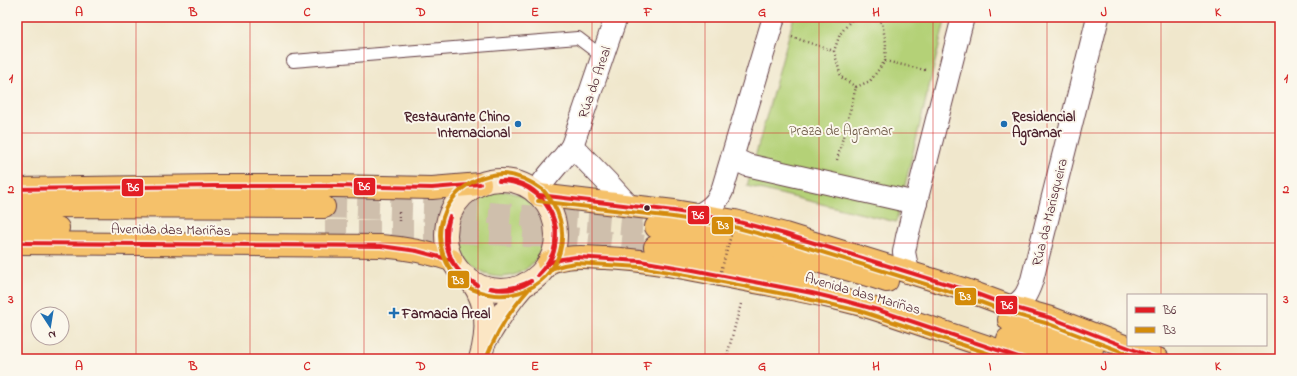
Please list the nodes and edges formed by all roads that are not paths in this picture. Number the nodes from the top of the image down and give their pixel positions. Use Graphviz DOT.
graph roads {
  1 [pos="616,17"];
  2 [pos="963,17"];
  3 [pos="1098,17"];
  4 [pos="773,24"];
  5 [pos="602,57"];
  6 [pos="293,61"];
  7 [pos="572,146"];
  8 [pos="732,158"];
  9 [pos="480,184"];
  10 [pos="17,188"];
  11 [pos="538,194"];
  12 [pos="916,203"];
  13 [pos="628,205"];
  14 [pos="17,206"];
  15 [pos="324,206"];
  16 [pos="699,215"];
  17 [pos="17,228"];
  18 [pos="325,231"];
  19 [pos="17,243"];
  20 [pos="451,260"];
  21 [pos="548,263"];
  22 [pos="908,272"];
  23 [pos="472,282"];
  24 [pos="525,284"];
  25 [pos="1012,307"];
  26 [pos="482,351"];
  27 [pos="1024,359"];
  28 [pos="1066,359"];
  29 [pos="1117,359"];
  30 [pos="1158,359"];
  1 -- 5 [label="street, Rúa do Areal"];
  2 -- 12 [label="street"];
  3 -- 25 [label="street, Rúa da Marisqueira"];
  4 -- 8 [label="street"];
  5 -- 6 [label="lane"];
  5 -- 7 [label="street, Rúa do Areal"];
  7 -- 11 [label="street, Rúa do Areal"];
  7 -- 13 [label="street"];
  8 -- 12 [label="street"];
  8 -- 16 [label="street"];
  9 -- 10 [label="highway"];
  9 -- 11 [label="street"];
  9 -- 20 [label="street"];
  11 -- 13 [label="highway"];
  11 -- 21 [label="street"];
  12 -- 22 [label="street"];
  13 -- 16 [label="highway"];
  14 -- 15 [label="highway, Avenida das Mariñas"];
  16 -- 22 [label="highway"];
  17 -- 18 [label="highway, Avenida das Mariñas"];
  19 -- 20 [label="highway"];
  20 -- 23 [label="street"];
  21 -- 24 [label="street"];
  21 -- 27 [label="highway"];
  22 -- 25 [label="highway"];
  23 -- 24 [label="street"];
  23 -- 26 [label="street"];
  24 -- 26 [label="street"];
  25 -- 30 [label="highway"];
  28 -- 29 [label="highway, Avenida das Mariñas"];
}
